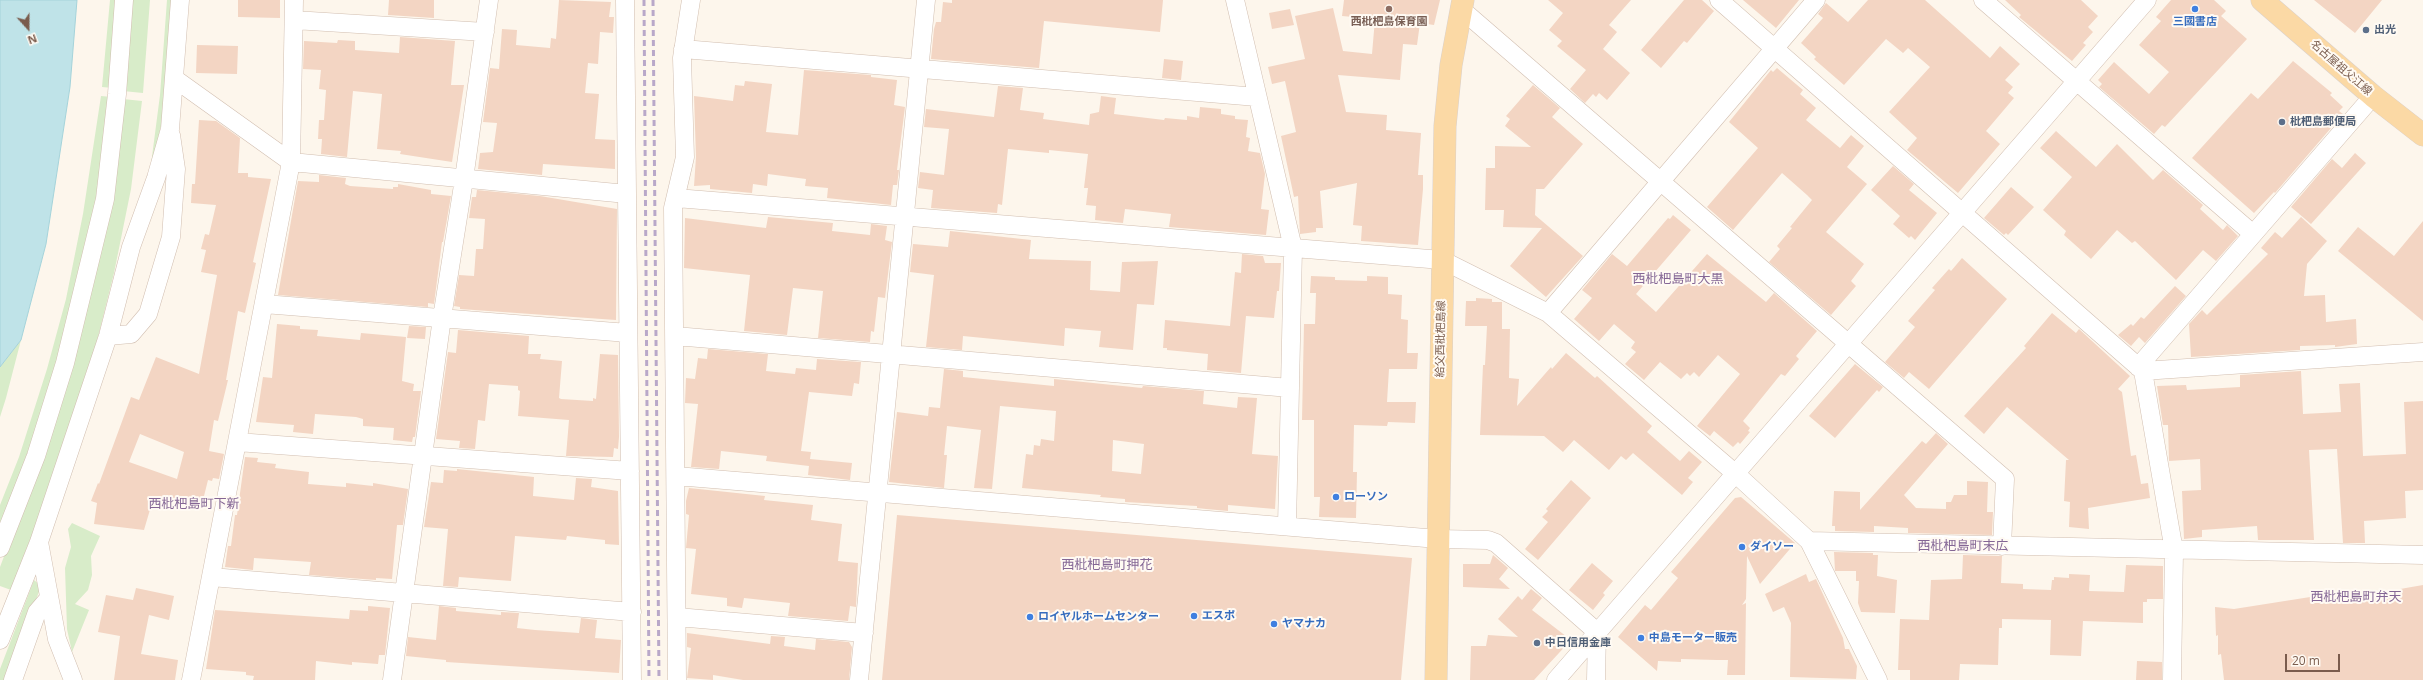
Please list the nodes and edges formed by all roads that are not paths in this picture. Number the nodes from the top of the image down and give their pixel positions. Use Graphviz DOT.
graph roads {
  1 [pos="124,0"];
  2 [pos="180,0"];
  3 [pos="294,0"];
  4 [pos="489,0"];
  5 [pos="625,0"];
  6 [pos="691,0"];
  7 [pos="926,0"];
  8 [pos="1235,0"];
  9 [pos="1719,0"];
  10 [pos="1816,0"];
  11 [pos="1983,0"];
  12 [pos="2147,0"];
  13 [pos="2262,0"];
  14 [pos="1462,4"];
  15 [pos="294,20"];
  16 [pos="484,32"];
  17 [pos="1774,48"];
  18 [pos="683,49"];
  19 [pos="919,68"];
  20 [pos="175,78"];
  21 [pos="2077,82"];
  22 [pos="2373,96"];
  23 [pos="1257,97"];
  24 [pos="170,128"];
  25 [pos="2423,135"];
  26 [pos="291,162"];
  27 [pos="464,179"];
  28 [pos="1660,182"];
  29 [pos="627,194"];
  30 [pos="676,198"];
  31 [pos="1961,212"];
  32 [pos="904,217"];
  33 [pos="2253,234"];
  34 [pos="1293,248"];
  35 [pos="1442,260"];
  36 [pos="264,304"];
  37 [pos="1548,313"];
  38 [pos="442,318"];
  39 [pos="628,333"];
  40 [pos="108,336"];
  41 [pos="674,336"];
  42 [pos="1848,344"];
  43 [pos="2423,352"];
  44 [pos="890,354"];
  45 [pos="2141,369"];
  46 [pos="1290,388"];
  47 [pos="237,442"];
  48 [pos="424,456"];
  49 [pos="630,472"];
  50 [pos="1736,474"];
  51 [pos="676,476"];
  52 [pos="877,492"];
  53 [pos="1287,526"];
  54 [pos="1438,538"];
  55 [pos="1809,541"];
  56 [pos="39,542"];
  57 [pos="2002,546"];
  58 [pos="0,548"];
  59 [pos="2174,551"];
  60 [pos="2423,555"];
  61 [pos="211,577"];
  62 [pos="404,593"];
  63 [pos="49,598"];
  64 [pos="632,612"];
  65 [pos="677,617"];
  66 [pos="1597,632"];
  67 [pos="864,633"];
  68 [pos="0,640"];
  69 [pos="13,680"];
  70 [pos="73,680"];
  71 [pos="191,680"];
  72 [pos="392,680"];
  73 [pos="632,680"];
  74 [pos="677,680"];
  75 [pos="859,680"];
  76 [pos="1436,680"];
  77 [pos="1556,680"];
  78 [pos="1596,680"];
  79 [pos="1878,680"];
  80 [pos="2172,680"];
  1 -- 58 [label="street"];
  2 -- 20 [label="street"];
  3 -- 15 [label="street"];
  4 -- 16 [label="street"];
  5 -- 29 [label="street"];
  6 -- 18 [label="street"];
  7 -- 19 [label="street"];
  8 -- 23 [label="street"];
  9 -- 17 [label="street"];
  10 -- 17 [label="street"];
  11 -- 21 [label="street"];
  12 -- 21 [label="street"];
  13 -- 22 [label="main road, 名古屋祖父江線"];
  14 -- 28 [label="street"];
  14 -- 35 [label="main road, 給父西枇杷島線"];
  15 -- 16 [label="street"];
  15 -- 26 [label="street"];
  16 -- 27 [label="street"];
  17 -- 28 [label="street"];
  17 -- 31 [label="street"];
  18 -- 19 [label="street"];
  18 -- 30 [label="street"];
  19 -- 23 [label="street"];
  19 -- 32 [label="street"];
  20 -- 24 [label="street"];
  20 -- 26 [label="street"];
  21 -- 31 [label="street"];
  21 -- 33 [label="street"];
  22 -- 25 [label="main road, 名古屋祖父江線"];
  22 -- 33 [label="street"];
  23 -- 34 [label="street"];
  24 -- 40 [label="street"];
  24 -- 40 [label="street"];
  26 -- 27 [label="street"];
  26 -- 36 [label="street"];
  27 -- 29 [label="street"];
  27 -- 38 [label="street"];
  28 -- 37 [label="street"];
  28 -- 42 [label="street"];
  29 -- 39 [label="street"];
  30 -- 32 [label="street"];
  30 -- 41 [label="street"];
  31 -- 42 [label="street"];
  31 -- 45 [label="street"];
  32 -- 34 [label="street"];
  32 -- 44 [label="street"];
  33 -- 45 [label="street"];
  34 -- 35 [label="street"];
  34 -- 46 [label="street"];
  35 -- 37 [label="street"];
  35 -- 54 [label="main road, 給父西枇杷島線"];
  36 -- 38 [label="street"];
  36 -- 47 [label="street"];
  37 -- 50 [label="street"];
  38 -- 39 [label="street"];
  38 -- 48 [label="street"];
  39 -- 49 [label="street"];
  40 -- 56 [label="street"];
  41 -- 44 [label="street"];
  41 -- 51 [label="street"];
  42 -- 50 [label="street"];
  42 -- 57 [label="street"];
  43 -- 45 [label="street"];
  44 -- 46 [label="street"];
  44 -- 52 [label="street"];
  45 -- 59 [label="street"];
  46 -- 53 [label="street"];
  47 -- 48 [label="street"];
  47 -- 61 [label="street"];
  48 -- 49 [label="street"];
  48 -- 62 [label="street"];
  49 -- 64 [label="street"];
  50 -- 55 [label="street"];
  50 -- 66 [label="street"];
  51 -- 52 [label="street"];
  51 -- 65 [label="street"];
  52 -- 53 [label="street"];
  52 -- 67 [label="street"];
  53 -- 54 [label="street"];
  54 -- 66 [label="street"];
  54 -- 76 [label="main road, 給父西枇杷島線"];
  55 -- 57 [label="street"];
  55 -- 79 [label="street"];
  56 -- 63 [label="street"];
  56 -- 68 [label="street"];
  57 -- 59 [label="street"];
  59 -- 60 [label="street"];
  59 -- 80 [label="street"];
  61 -- 62 [label="street"];
  61 -- 71 [label="street"];
  62 -- 64 [label="street"];
  62 -- 72 [label="street"];
  63 -- 69 [label="street"];
  63 -- 70 [label="street"];
  64 -- 73 [label="street"];
  65 -- 67 [label="street"];
  65 -- 74 [label="street"];
  66 -- 77 [label="street"];
  66 -- 78 [label="street"];
  67 -- 75 [label="street"];
}
